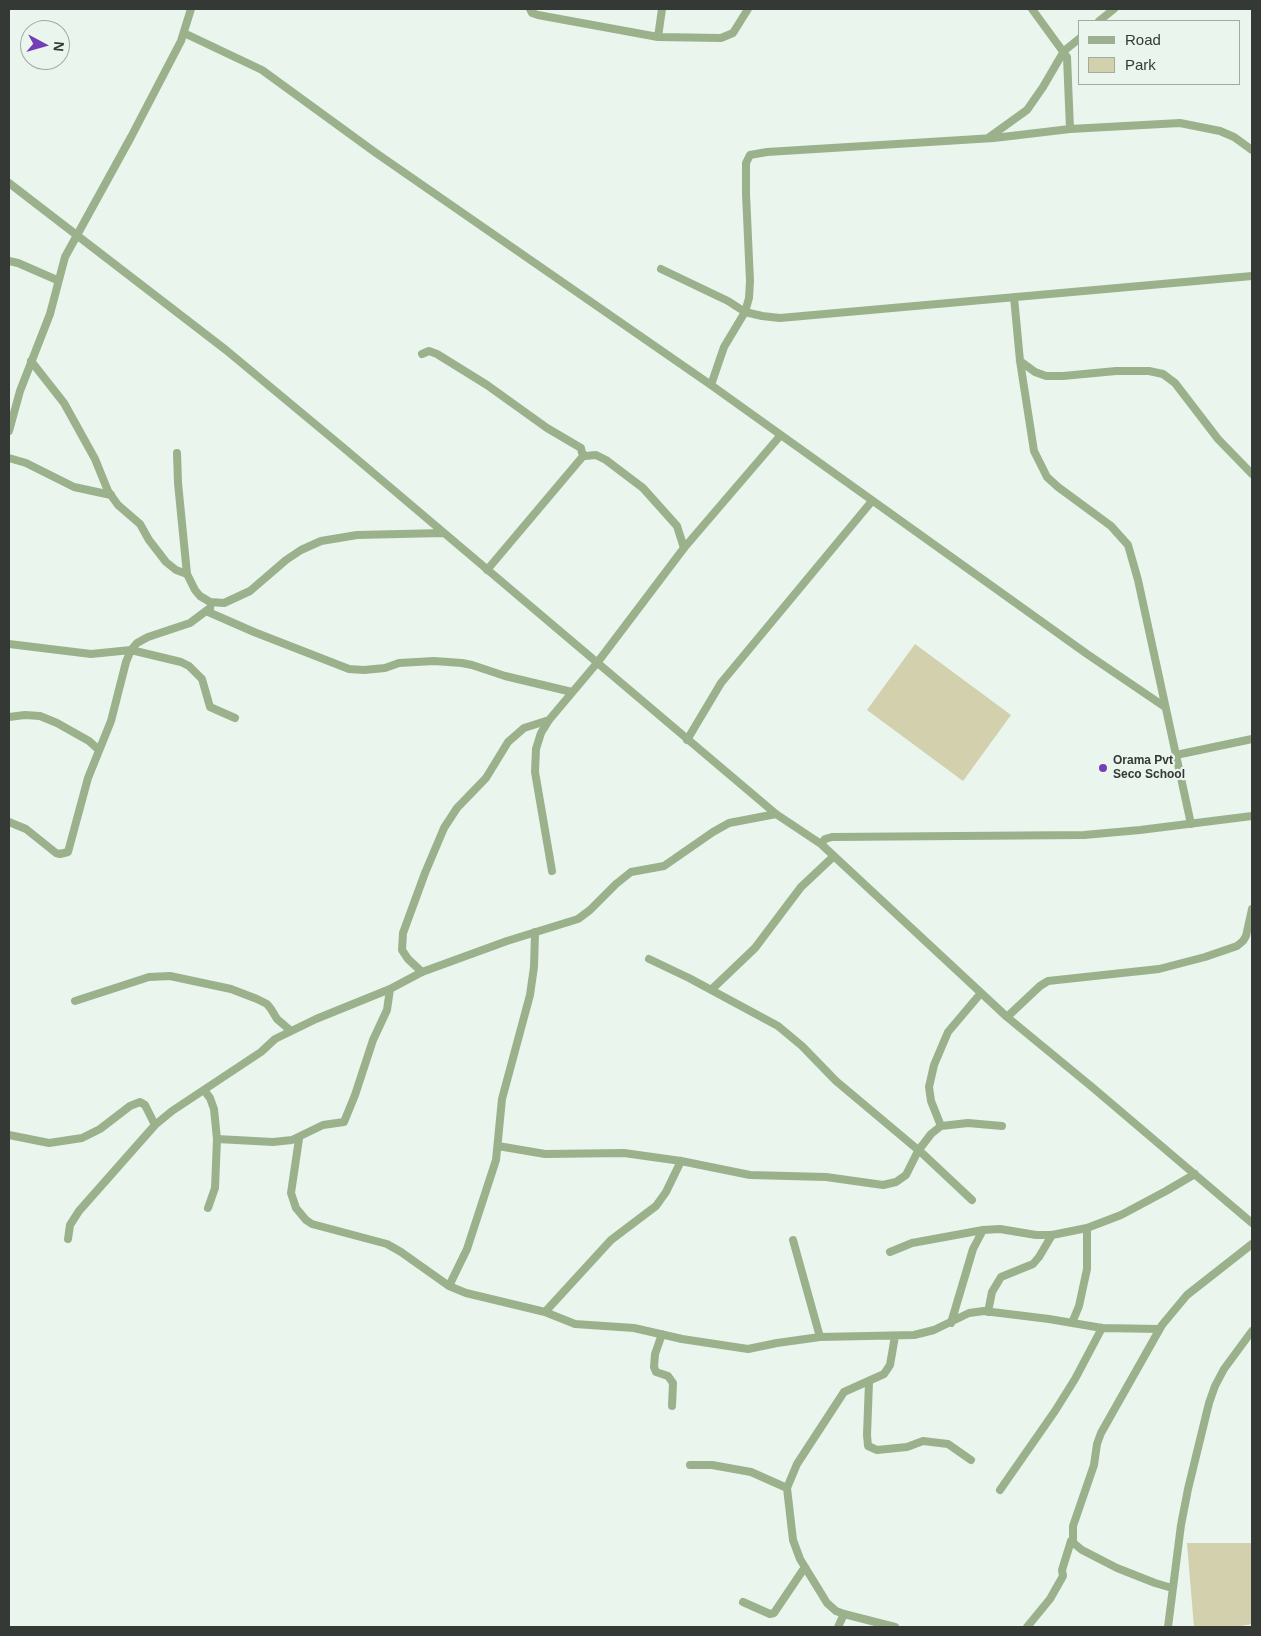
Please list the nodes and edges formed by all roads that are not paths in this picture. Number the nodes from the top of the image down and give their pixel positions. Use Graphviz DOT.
graph roads {
  1 [pos="191,9"];
  2 [pos="530,9"];
  3 [pos="662,9"];
  4 [pos="748,9"];
  5 [pos="1032,9"];
  6 [pos="1114,9"];
  7 [pos="1100,20"];
  8 [pos="184,33"];
  9 [pos="658,37"];
  10 [pos="1078,40"];
  11 [pos="1064,51"];
  12 [pos="1070,129"];
  13 [pos="987,138"];
  14 [pos="1252,150"];
  15 [pos="9,183"];
  16 [pos="78,235"];
  17 [pos="9,261"];
  18 [pos="661,269"];
  19 [pos="1252,276"];
  20 [pos="58,280"];
  21 [pos="1014,297"];
  22 [pos="745,312"];
  23 [pos="422,354"];
  24 [pos="31,361"];
  25 [pos="1020,362"];
  26 [pos="711,385"];
  27 [pos="9,431"];
  28 [pos="780,436"];
  29 [pos="178,453"];
  30 [pos="584,455"];
  31 [pos="9,458"];
  32 [pos="1252,474"];
  33 [pos="110,495"];
  34 [pos="872,501"];
  35 [pos="443,533"];
  36 [pos="684,548"];
  37 [pos="487,570"];
  38 [pos="187,574"];
  39 [pos="216,604"];
  40 [pos="206,611"];
  41 [pos="9,644"];
  42 [pos="132,650"];
  43 [pos="597,664"];
  44 [pos="572,692"];
  45 [pos="1165,707"];
  46 [pos="9,717"];
  47 [pos="235,718"];
  48 [pos="549,720"];
  49 [pos="1252,739"];
  50 [pos="687,740"];
  51 [pos="99,750"];
  52 [pos="1176,754"];
  53 [pos="776,814"];
  54 [pos="1252,816"];
  55 [pos="9,822"];
  56 [pos="1190,824"];
  57 [pos="821,844"];
  58 [pos="834,856"];
  59 [pos="552,871"];
  60 [pos="1252,911"];
  61 [pos="535,932"];
  62 [pos="649,959"];
  63 [pos="422,972"];
  64 [pos="390,989"];
  65 [pos="711,990"];
  66 [pos="981,993"];
  67 [pos="75,1002"];
  68 [pos="1007,1018"];
  69 [pos="291,1031"];
  70 [pos="204,1090"];
  71 [pos="154,1125"];
  72 [pos="941,1126"];
  73 [pos="1002,1126"];
  74 [pos="9,1135"];
  75 [pos="299,1139"];
  76 [pos="216,1140"];
  77 [pos="498,1146"];
  78 [pos="918,1151"];
  79 [pos="681,1161"];
  80 [pos="1194,1174"];
  81 [pos="972,1200"];
  82 [pos="208,1208"];
  83 [pos="1252,1223"];
  84 [pos="1088,1228"];
  85 [pos="983,1230"];
  86 [pos="1052,1235"];
  87 [pos="68,1239"];
  88 [pos="793,1240"];
  89 [pos="1252,1244"];
  90 [pos="890,1252"];
  91 [pos="449,1286"];
  92 [pos="545,1312"];
  93 [pos="988,1312"];
  94 [pos="1072,1322"];
  95 [pos="950,1323"];
  96 [pos="1102,1328"];
  97 [pos="1159,1329"];
  98 [pos="1252,1331"];
  99 [pos="662,1334"];
  100 [pos="820,1336"];
  101 [pos="895,1336"];
  102 [pos="869,1382"];
  103 [pos="672,1406"];
  104 [pos="971,1460"];
  105 [pos="690,1465"];
  106 [pos="787,1488"];
  107 [pos="1000,1490"];
  108 [pos="1071,1541"];
  109 [pos="805,1567"];
  110 [pos="1172,1588"];
  111 [pos="743,1602"];
  112 [pos="844,1614"];
  113 [pos="838,1627"];
  114 [pos="895,1627"];
  115 [pos="1027,1627"];
  116 [pos="1168,1627"];
  1 -- 8 [label="street"];
  2 -- 9 [label="street"];
  3 -- 9 [label="street"];
  4 -- 9 [label="street"];
  5 -- 11 [label="street"];
  6 -- 7 [label="street"];
  8 -- 16 [label="street"];
  8 -- 26 [label="street"];
  10 -- 11 [label="street"];
  11 -- 12 [label="street"];
  11 -- 13 [label="street"];
  12 -- 13 [label="street"];
  12 -- 14 [label="street"];
  13 -- 22 [label="street"];
  15 -- 16 [label="street"];
  16 -- 20 [label="street"];
  16 -- 35 [label="street"];
  17 -- 20 [label="street"];
  18 -- 22 [label="street"];
  19 -- 21 [label="street"];
  20 -- 24 [label="street"];
  21 -- 22 [label="street"];
  21 -- 25 [label="street"];
  22 -- 26 [label="street"];
  23 -- 30 [label="street"];
  24 -- 27 [label="street"];
  24 -- 33 [label="street"];
  25 -- 32 [label="street"];
  25 -- 45 [label="street"];
  26 -- 28 [label="street"];
  28 -- 34 [label="street"];
  28 -- 36 [label="street"];
  29 -- 38 [label="street"];
  30 -- 36 [label="street"];
  30 -- 37 [label="street"];
  31 -- 33 [label="street"];
  33 -- 38 [label="street"];
  34 -- 45 [label="street"];
  34 -- 50 [label="street"];
  35 -- 37 [label="street"];
  35 -- 39 [label="street"];
  36 -- 43 [label="street"];
  37 -- 43 [label="street"];
  38 -- 39 [label="street"];
  39 -- 40 [label="street"];
  40 -- 42 [label="street"];
  40 -- 44 [label="street"];
  41 -- 42 [label="street"];
  42 -- 47 [label="street"];
  42 -- 51 [label="street"];
  43 -- 44 [label="street"];
  43 -- 50 [label="street"];
  44 -- 48 [label="street"];
  45 -- 52 [label="street"];
  46 -- 51 [label="street"];
  48 -- 59 [label="street"];
  48 -- 63 [label="street"];
  49 -- 52 [label="street"];
  50 -- 53 [label="street"];
  51 -- 55 [label="street"];
  52 -- 56 [label="street"];
  53 -- 57 [label="street"];
  53 -- 61 [label="street"];
  54 -- 56 [label="street"];
  56 -- 57 [label="street"];
  57 -- 58 [label="street"];
  58 -- 65 [label="street"];
  58 -- 66 [label="street"];
  60 -- 68 [label="street"];
  61 -- 63 [label="street"];
  61 -- 77 [label="street"];
  62 -- 65 [label="street"];
  63 -- 64 [label="street"];
  64 -- 69 [label="street"];
  64 -- 75 [label="street"];
  65 -- 78 [label="street"];
  66 -- 68 [label="street"];
  66 -- 72 [label="street"];
  67 -- 69 [label="street"];
  68 -- 80 [label="street"];
  69 -- 70 [label="street"];
  70 -- 71 [label="street"];
  70 -- 76 [label="street"];
  71 -- 74 [label="street"];
  71 -- 87 [label="street"];
  72 -- 73 [label="street"];
  72 -- 78 [label="street"];
  75 -- 76 [label="street"];
  75 -- 91 [label="street"];
  76 -- 82 [label="street"];
  77 -- 79 [label="street"];
  77 -- 91 [label="street"];
  78 -- 79 [label="street"];
  78 -- 81 [label="street"];
  79 -- 92 [label="street"];
  80 -- 83 [label="street"];
  80 -- 84 [label="street"];
  84 -- 86 [label="street"];
  84 -- 94 [label="street"];
  85 -- 86 [label="street"];
  85 -- 90 [label="street"];
  85 -- 95 [label="street"];
  86 -- 93 [label="street"];
  88 -- 100 [label="street"];
  89 -- 97 [label="street"];
  91 -- 92 [label="street"];
  92 -- 99 [label="street"];
  93 -- 94 [label="street"];
  93 -- 95 [label="street"];
  94 -- 96 [label="street"];
  95 -- 101 [label="street"];
  96 -- 97 [label="street"];
  96 -- 107 [label="street"];
  97 -- 108 [label="street"];
  98 -- 110 [label="street"];
  99 -- 100 [label="street"];
  99 -- 103 [label="street"];
  100 -- 101 [label="street"];
  101 -- 102 [label="street"];
  102 -- 104 [label="street"];
  102 -- 106 [label="street"];
  105 -- 106 [label="street"];
  106 -- 109 [label="street"];
  108 -- 110 [label="street"];
  108 -- 115 [label="street"];
  109 -- 111 [label="street"];
  109 -- 112 [label="street"];
  110 -- 116 [label="street"];
  112 -- 113 [label="street"];
  112 -- 114 [label="street"];
}
